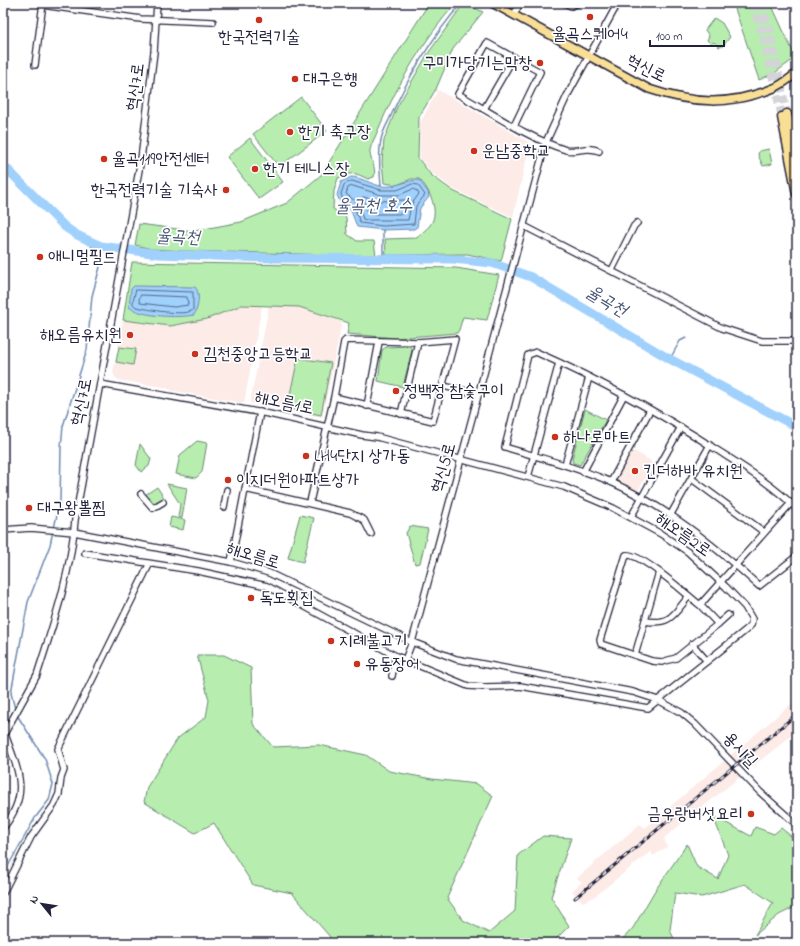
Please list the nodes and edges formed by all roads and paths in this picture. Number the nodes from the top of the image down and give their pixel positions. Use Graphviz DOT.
graph roads {
  1 [pos="157,3"];
  2 [pos="492,3"];
  3 [pos="520,3"];
  4 [pos="565,3"];
  5 [pos="578,3"];
  6 [pos="618,3"];
  7 [pos="42,4"];
  8 [pos="514,15"];
  9 [pos="157,20"];
  10 [pos="213,22"];
  11 [pos="588,56"];
  12 [pos="514,57"];
  13 [pos="35,65"];
  14 [pos="797,73"];
  15 [pos="484,109"];
  16 [pos="514,126"];
  17 [pos="546,142"];
  18 [pos="599,151"];
  19 [pos="797,160"];
  20 [pos="797,194"];
  21 [pos="637,223"];
  22 [pos="524,226"];
  23 [pos="612,270"];
  24 [pos="797,341"];
  25 [pos="379,342"];
  26 [pos="418,342"];
  27 [pos="559,363"];
  28 [pos="589,377"];
  29 [pos="100,384"];
  30 [pos="443,386"];
  31 [pos="478,394"];
  32 [pos="624,395"];
  33 [pos="334,398"];
  34 [pos="367,406"];
  35 [pos="650,410"];
  36 [pos="260,412"];
  37 [pos="401,414"];
  38 [pos="328,427"];
  39 [pos="681,427"];
  40 [pos="710,445"];
  41 [pos="534,456"];
  42 [pos="461,460"];
  43 [pos="565,465"];
  44 [pos="583,472"];
  45 [pos="528,477"];
  46 [pos="692,479"];
  47 [pos="611,482"];
  48 [pos="245,489"];
  49 [pos="227,490"];
  50 [pos="141,494"];
  51 [pos="642,498"];
  52 [pos="163,502"];
  53 [pos="310,502"];
  54 [pos="791,503"];
  55 [pos="224,507"];
  56 [pos="797,509"];
  57 [pos="671,514"];
  58 [pos="631,517"];
  59 [pos="3,530"];
  60 [pos="74,532"];
  61 [pos="764,532"];
  62 [pos="371,534"];
  63 [pos="85,553"];
  64 [pos="797,556"];
  65 [pos="231,562"];
  66 [pos="149,565"];
  67 [pos="736,565"];
  68 [pos="659,572"];
  69 [pos="721,581"];
  70 [pos="689,596"];
  71 [pos="700,605"];
  72 [pos="728,615"];
  73 [pos="645,621"];
  74 [pos="718,624"];
  75 [pos="412,642"];
  76 [pos="692,644"];
  77 [pos="635,655"];
  78 [pos="395,659"];
  79 [pos="405,660"];
  80 [pos="707,661"];
  81 [pos="392,676"];
  82 [pos="658,700"];
  83 [pos="3,728"];
  84 [pos="3,736"];
  85 [pos="797,825"];
  86 [pos="3,828"];
  87 [pos="3,893"];
  1 -- 9 [label="street, 혁신7로"];
  2 -- 8 [label="main road, 혁신로"];
  3 -- 8 [label="street"];
  4 -- 5 [label="street"];
  6 -- 11 [label="street, 혁신5로"];
  7 -- 9 [label="street"];
  7 -- 13 [label="street"];
  8 -- 11 [label="main road, 혁신로"];
  9 -- 10 [label="street"];
  9 -- 29 [label="street, 혁신7로"];
  11 -- 14 [label="main road, 혁신로"];
  11 -- 17 [label="street, 혁신5로"];
  12 -- 15 [label="street"];
  12 -- 15 [label="street"];
  12 -- 16 [label="street"];
  15 -- 16 [label="street"];
  16 -- 17 [label="street"];
  17 -- 18 [label="street"];
  17 -- 22 [label="street, 혁신5로"];
  19 -- 20 [label="highway"];
  21 -- 23 [label="street"];
  22 -- 23 [label="street"];
  22 -- 31 [label="street, 혁신5로"];
  23 -- 24 [label="street"];
  25 -- 26 [label="street"];
  25 -- 33 [label="street"];
  25 -- 34 [label="street"];
  26 -- 30 [label="street"];
  26 -- 37 [label="street"];
  27 -- 28 [label="street"];
  27 -- 41 [label="street"];
  27 -- 41 [label="street"];
  28 -- 32 [label="street"];
  28 -- 43 [label="street"];
  29 -- 36 [label="street, 해오름1로"];
  29 -- 60 [label="street, 혁신7로"];
  30 -- 31 [label="street"];
  30 -- 37 [label="street"];
  31 -- 42 [label="street, 혁신5로"];
  32 -- 35 [label="street"];
  32 -- 44 [label="street"];
  33 -- 34 [label="street"];
  33 -- 38 [label="street"];
  34 -- 37 [label="street"];
  35 -- 39 [label="street"];
  35 -- 47 [label="street"];
  36 -- 38 [label="street, 해오름1로"];
  36 -- 48 [label="street"];
  38 -- 42 [label="street, 해오름1로"];
  38 -- 53 [label="street"];
  39 -- 40 [label="street"];
  39 -- 51 [label="street"];
  40 -- 46 [label="street"];
  40 -- 54 [label="street"];
  41 -- 43 [label="street"];
  41 -- 45 [label="street"];
  42 -- 45 [label="street, 해오름2로"];
  42 -- 75 [label="street, 혁신5로"];
  43 -- 44 [label="street"];
  44 -- 47 [label="street"];
  45 -- 58 [label="street, 해오름2로"];
  46 -- 57 [label="street"];
  46 -- 61 [label="street"];
  47 -- 51 [label="street"];
  48 -- 53 [label="street"];
  48 -- 65 [label="street"];
  49 -- 55 [label="street"];
  50 -- 52 [label="street"];
  51 -- 57 [label="street"];
  51 -- 58 [label="street"];
  53 -- 62 [label="street"];
  54 -- 56 [label="street"];
  54 -- 61 [label="street"];
  57 -- 67 [label="street"];
  58 -- 69 [label="street, 해오름2로"];
  59 -- 60 [label="street, 해오름로"];
  60 -- 65 [label="street, 해오름로"];
  60 -- 84 [label="street, 혁신7로, bridge"];
  61 -- 67 [label="street"];
  63 -- 66 [label="street, 해오름2로"];
  64 -- 67 [label="street"];
  65 -- 75 [label="street, 해오름로"];
  66 -- 79 [label="street, 해오름2로"];
  66 -- 87 [label="street"];
  67 -- 69 [label="street"];
  68 -- 70 [label="street"];
  68 -- 73 [label="street"];
  68 -- 77 [label="street"];
  69 -- 71 [label="street"];
  69 -- 80 [label="street, 해오름2로"];
  70 -- 71 [label="street"];
  70 -- 73 [label="street"];
  71 -- 74 [label="street"];
  72 -- 74 [label="street"];
  73 -- 77 [label="street"];
  74 -- 76 [label="street"];
  75 -- 79 [label="street, 혁신5로"];
  75 -- 82 [label="street, 해오름로"];
  76 -- 77 [label="street"];
  76 -- 80 [label="street"];
  78 -- 81 [label="street"];
  79 -- 82 [label="street, 해오름2로"];
  80 -- 82 [label="street, 해오름2로"];
  82 -- 85 [label="street, 용시길"];
  83 -- 86 [label="street"];
}
